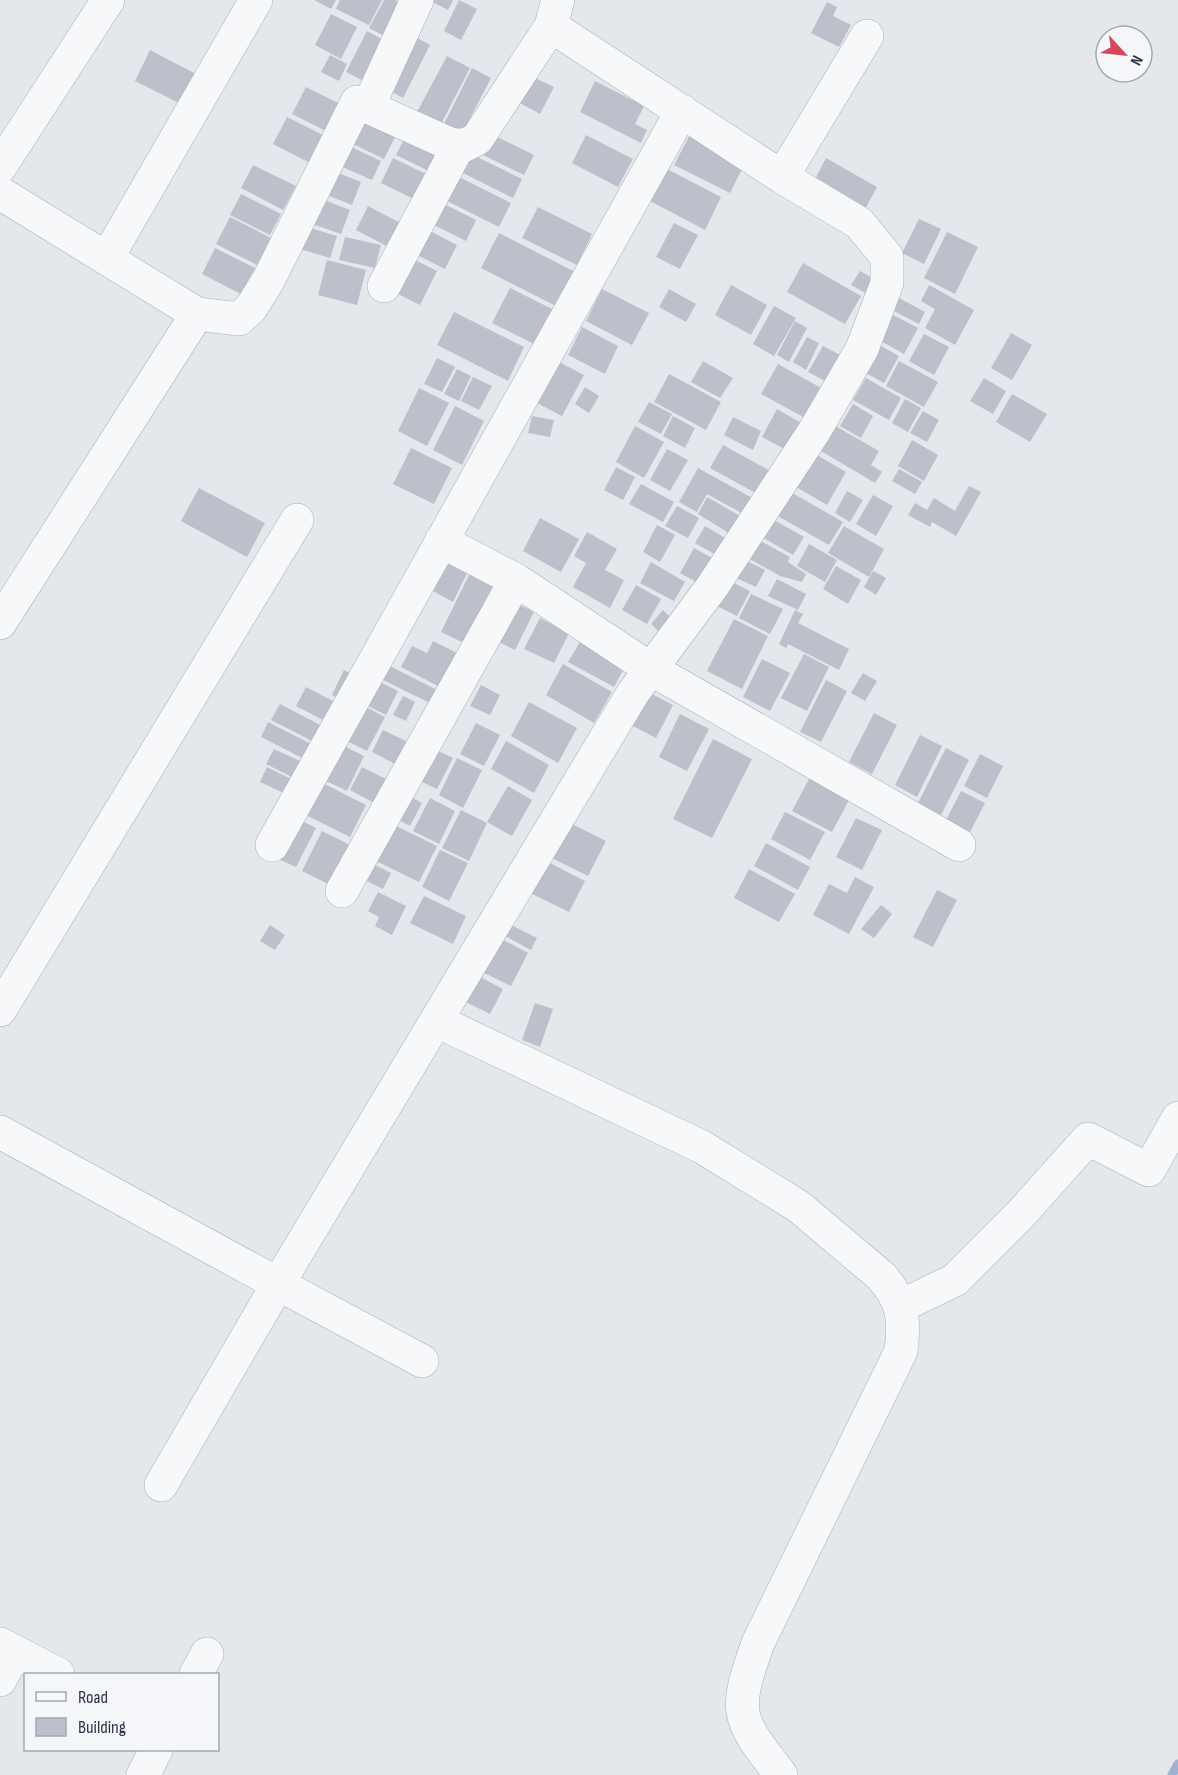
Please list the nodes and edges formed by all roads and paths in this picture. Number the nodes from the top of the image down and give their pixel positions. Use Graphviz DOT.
graph roads {
  1 [pos="108,0"];
  2 [pos="256,0"];
  3 [pos="417,0"];
  4 [pos="555,13"];
  5 [pos="867,36"];
  6 [pos="368,107"];
  7 [pos="682,111"];
  8 [pos="459,145"];
  9 [pos="0,167"];
  10 [pos="782,177"];
  11 [pos="0,193"];
  12 [pos="107,258"];
  13 [pos="384,286"];
  14 [pos="198,314"];
  15 [pos="297,520"];
  16 [pos="441,541"];
  17 [pos="516,580"];
  18 [pos="0,623"];
  19 [pos="649,668"];
  20 [pos="272,845"];
  21 [pos="959,845"];
  22 [pos="342,891"];
  23 [pos="0,1010"];
  24 [pos="437,1021"];
  25 [pos="1178,1118"];
  26 [pos="0,1132"];
  27 [pos="278,1284"];
  28 [pos="902,1306"];
  29 [pos="422,1361"];
  30 [pos="161,1485"];
  31 [pos="5,1659"];
  32 [pos="54,1673"];
  33 [pos="155,1751"];
  34 [pos="143,1775"];
  35 [pos="781,1775"];
  1 -- 9 [label="street"];
  2 -- 12 [label="street"];
  3 -- 6 [label="street"];
  4 -- 7 [label="street"];
  4 -- 8 [label="street"];
  5 -- 10 [label="street"];
  6 -- 8 [label="street"];
  6 -- 14 [label="street"];
  7 -- 10 [label="street"];
  7 -- 16 [label="street"];
  8 -- 13 [label="street"];
  10 -- 19 [label="street"];
  11 -- 12 [label="street"];
  12 -- 14 [label="street"];
  14 -- 18 [label="street"];
  15 -- 23 [label="street"];
  16 -- 17 [label="street"];
  16 -- 20 [label="street"];
  17 -- 19 [label="street"];
  17 -- 22 [label="street"];
  19 -- 21 [label="street"];
  19 -- 24 [label="street"];
  24 -- 27 [label="street"];
  24 -- 28 [label="street"];
  25 -- 28 [label="street"];
  26 -- 27 [label="street"];
  27 -- 29 [label="street"];
  27 -- 30 [label="street"];
  28 -- 35 [label="street"];
  31 -- 32 [label="street"];
  33 -- 34 [label="street"];
}
